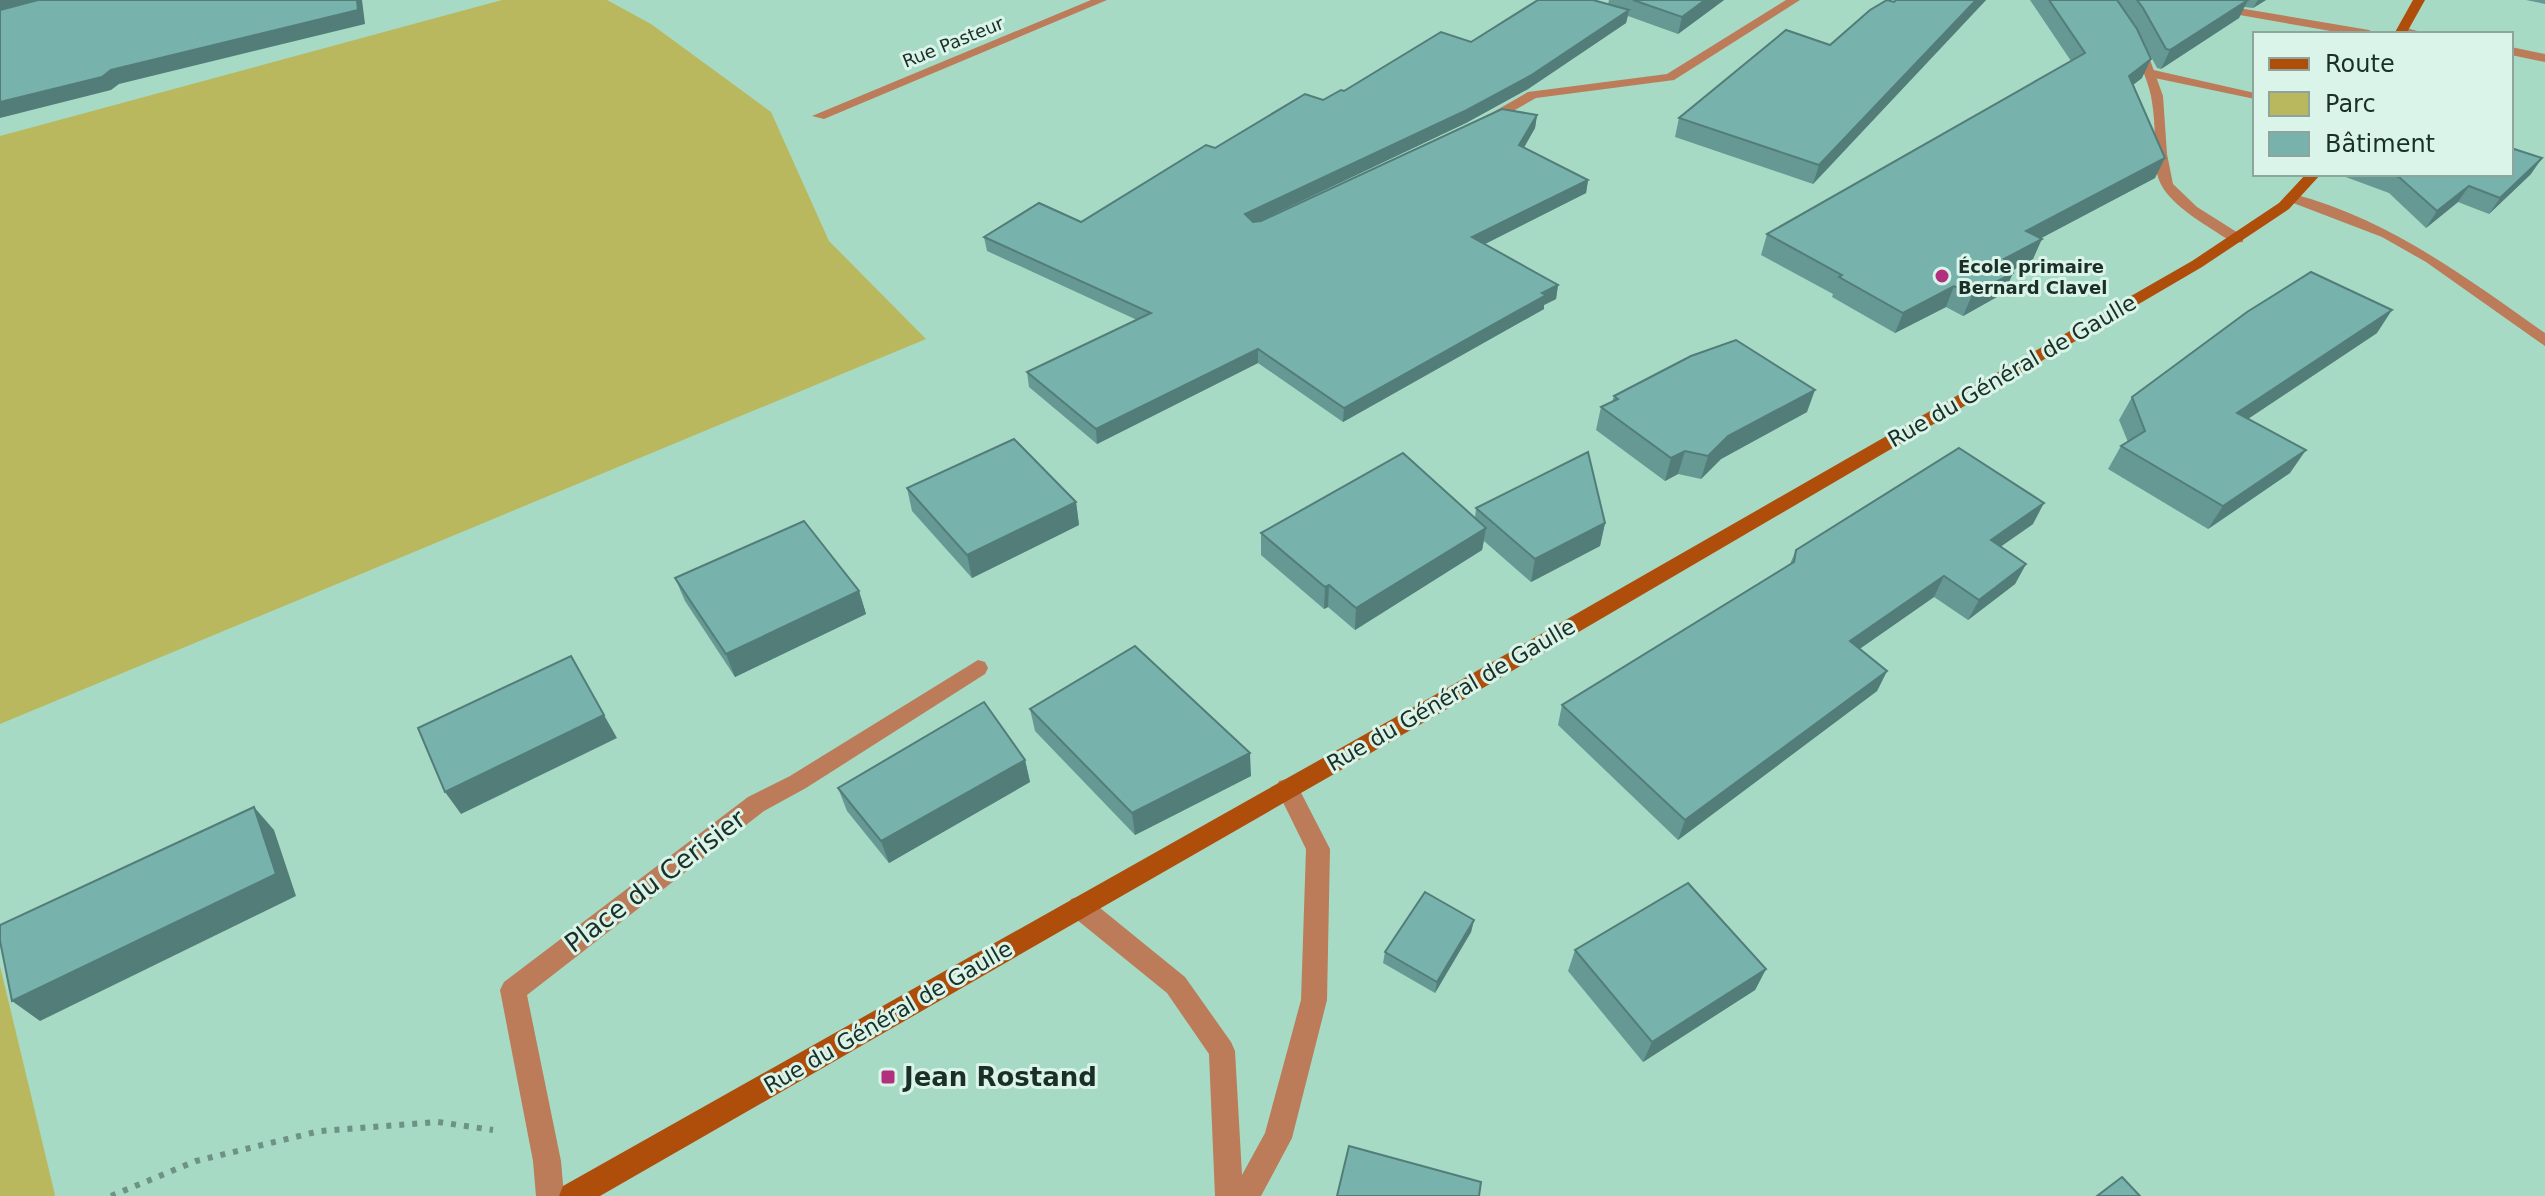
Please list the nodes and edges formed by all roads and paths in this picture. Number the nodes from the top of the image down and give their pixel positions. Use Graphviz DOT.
graph roads {
  1 [pos="1101,0"];
  2 [pos="1794,0"];
  3 [pos="2419,0"];
  4 [pos="2203,6"];
  5 [pos="2357,32"];
  6 [pos="2401,32"];
  7 [pos="2133,35"];
  8 [pos="2513,51"];
  9 [pos="2545,58"];
  10 [pos="2149,73"];
  11 [pos="2253,96"];
  12 [pos="819,116"];
  13 [pos="1472,129"];
  14 [pos="2312,176"];
  15 [pos="2293,198"];
  16 [pos="2238,239"];
  17 [pos="2545,341"];
  18 [pos="978,668"];
  19 [pos="1287,788"];
  20 [pos="1080,907"];
  21 [pos="538,1118"];
  22 [pos="111,1196"];
  23 [pos="550,1196"];
  24 [pos="573,1196"];
  25 [pos="1229,1196"];
  26 [pos="1246,1196"];
  1 -- 12 [label="street, Rue Pasteur"];
  2 -- 13 [label="street"];
  3 -- 6 [label="main road"];
  4 -- 5 [label="street"];
  7 -- 10 [label="street"];
  8 -- 9 [label="street"];
  10 -- 11 [label="street"];
  10 -- 16 [label="street"];
  14 -- 15 [label="main road, Rue du Général de Gaulle"];
  15 -- 16 [label="main road, Rue du Général de Gaulle"];
  15 -- 17 [label="street"];
  16 -- 19 [label="main road, Rue du Général de Gaulle"];
  18 -- 21 [label="street, Place du Cerisier"];
  19 -- 20 [label="main road, Rue du Général de Gaulle"];
  19 -- 26 [label="street"];
  20 -- 24 [label="main road, Rue du Général de Gaulle"];
  20 -- 25 [label="street"];
  21 -- 22 [label="path"];
  21 -- 23 [label="street, Place du Cerisier"];
}
